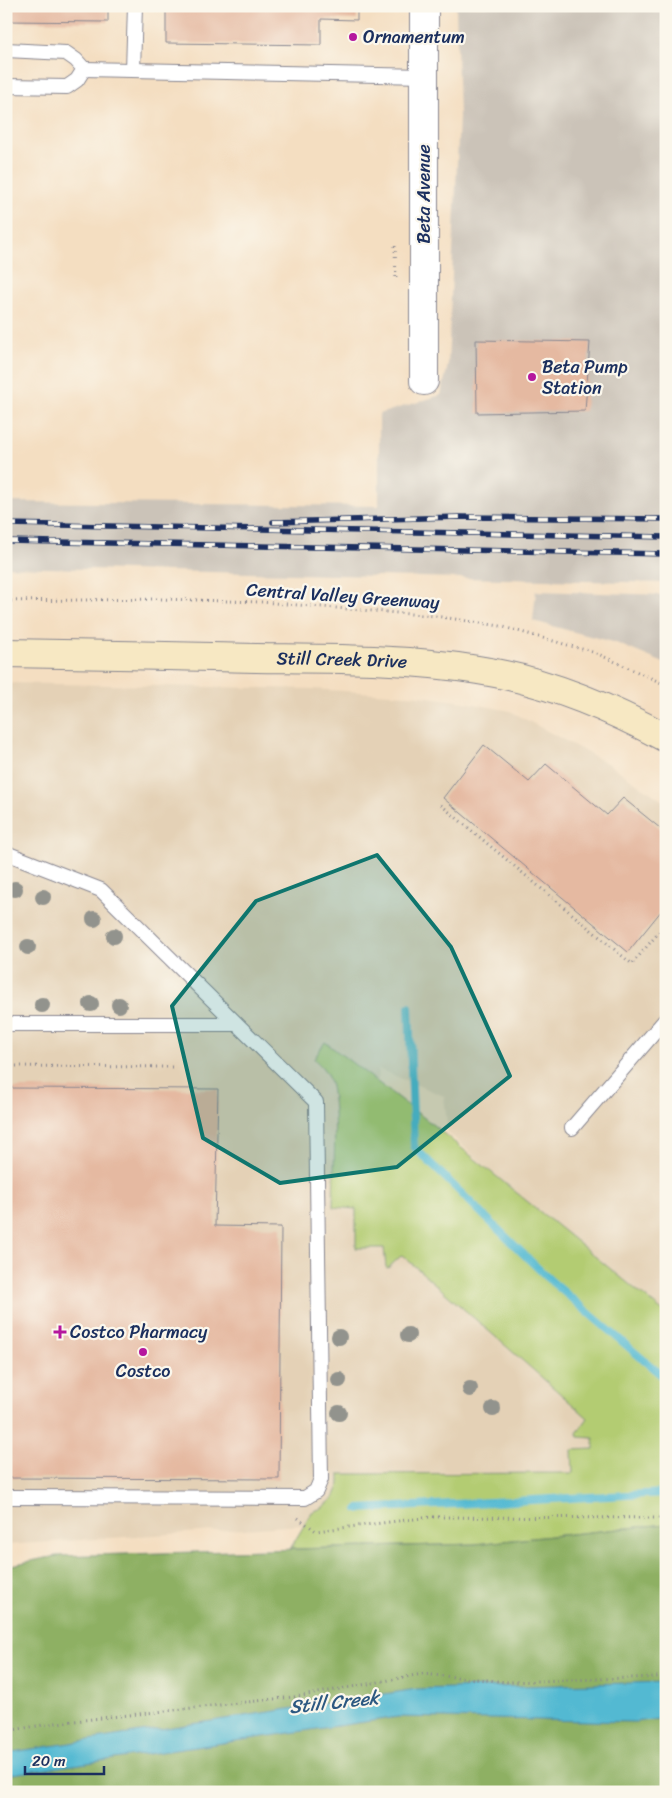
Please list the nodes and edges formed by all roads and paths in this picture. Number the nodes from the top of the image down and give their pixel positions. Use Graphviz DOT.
graph roads {
  1 [pos="135,6"];
  2 [pos="424,6"];
  3 [pos="6,50"];
  4 [pos="84,69"];
  5 [pos="133,70"];
  6 [pos="424,76"];
  7 [pos="6,86"];
  8 [pos="424,381"];
  9 [pos="6,601"];
  10 [pos="6,653"];
  11 [pos="666,685"];
  12 [pos="666,738"];
  13 [pos="441,805"];
  14 [pos="6,853"];
  15 [pos="666,924"];
  16 [pos="666,1019"];
  17 [pos="6,1024"];
  18 [pos="236,1024"];
  19 [pos="6,1066"];
  20 [pos="174,1067"];
  21 [pos="572,1128"];
  22 [pos="6,1497"];
  23 [pos="297,1498"];
  24 [pos="666,1518"];
  25 [pos="666,1674"];
  26 [pos="6,1731"];
  1 -- 5 [label="lane"];
  2 -- 6 [label="street, Beta Avenue"];
  3 -- 4 [label="lane"];
  4 -- 5 [label="lane"];
  4 -- 7 [label="lane"];
  5 -- 6 [label="lane"];
  6 -- 8 [label="street, Beta Avenue"];
  9 -- 11 [label="path, Central Valley Greenway"];
  10 -- 12 [label="street, Still Creek Drive"];
  13 -- 15 [label="path"];
  14 -- 18 [label="lane"];
  16 -- 21 [label="lane"];
  17 -- 18 [label="lane"];
  18 -- 23 [label="lane"];
  19 -- 20 [label="path"];
  22 -- 23 [label="lane"];
  23 -- 24 [label="path"];
  25 -- 26 [label="path"];
}
